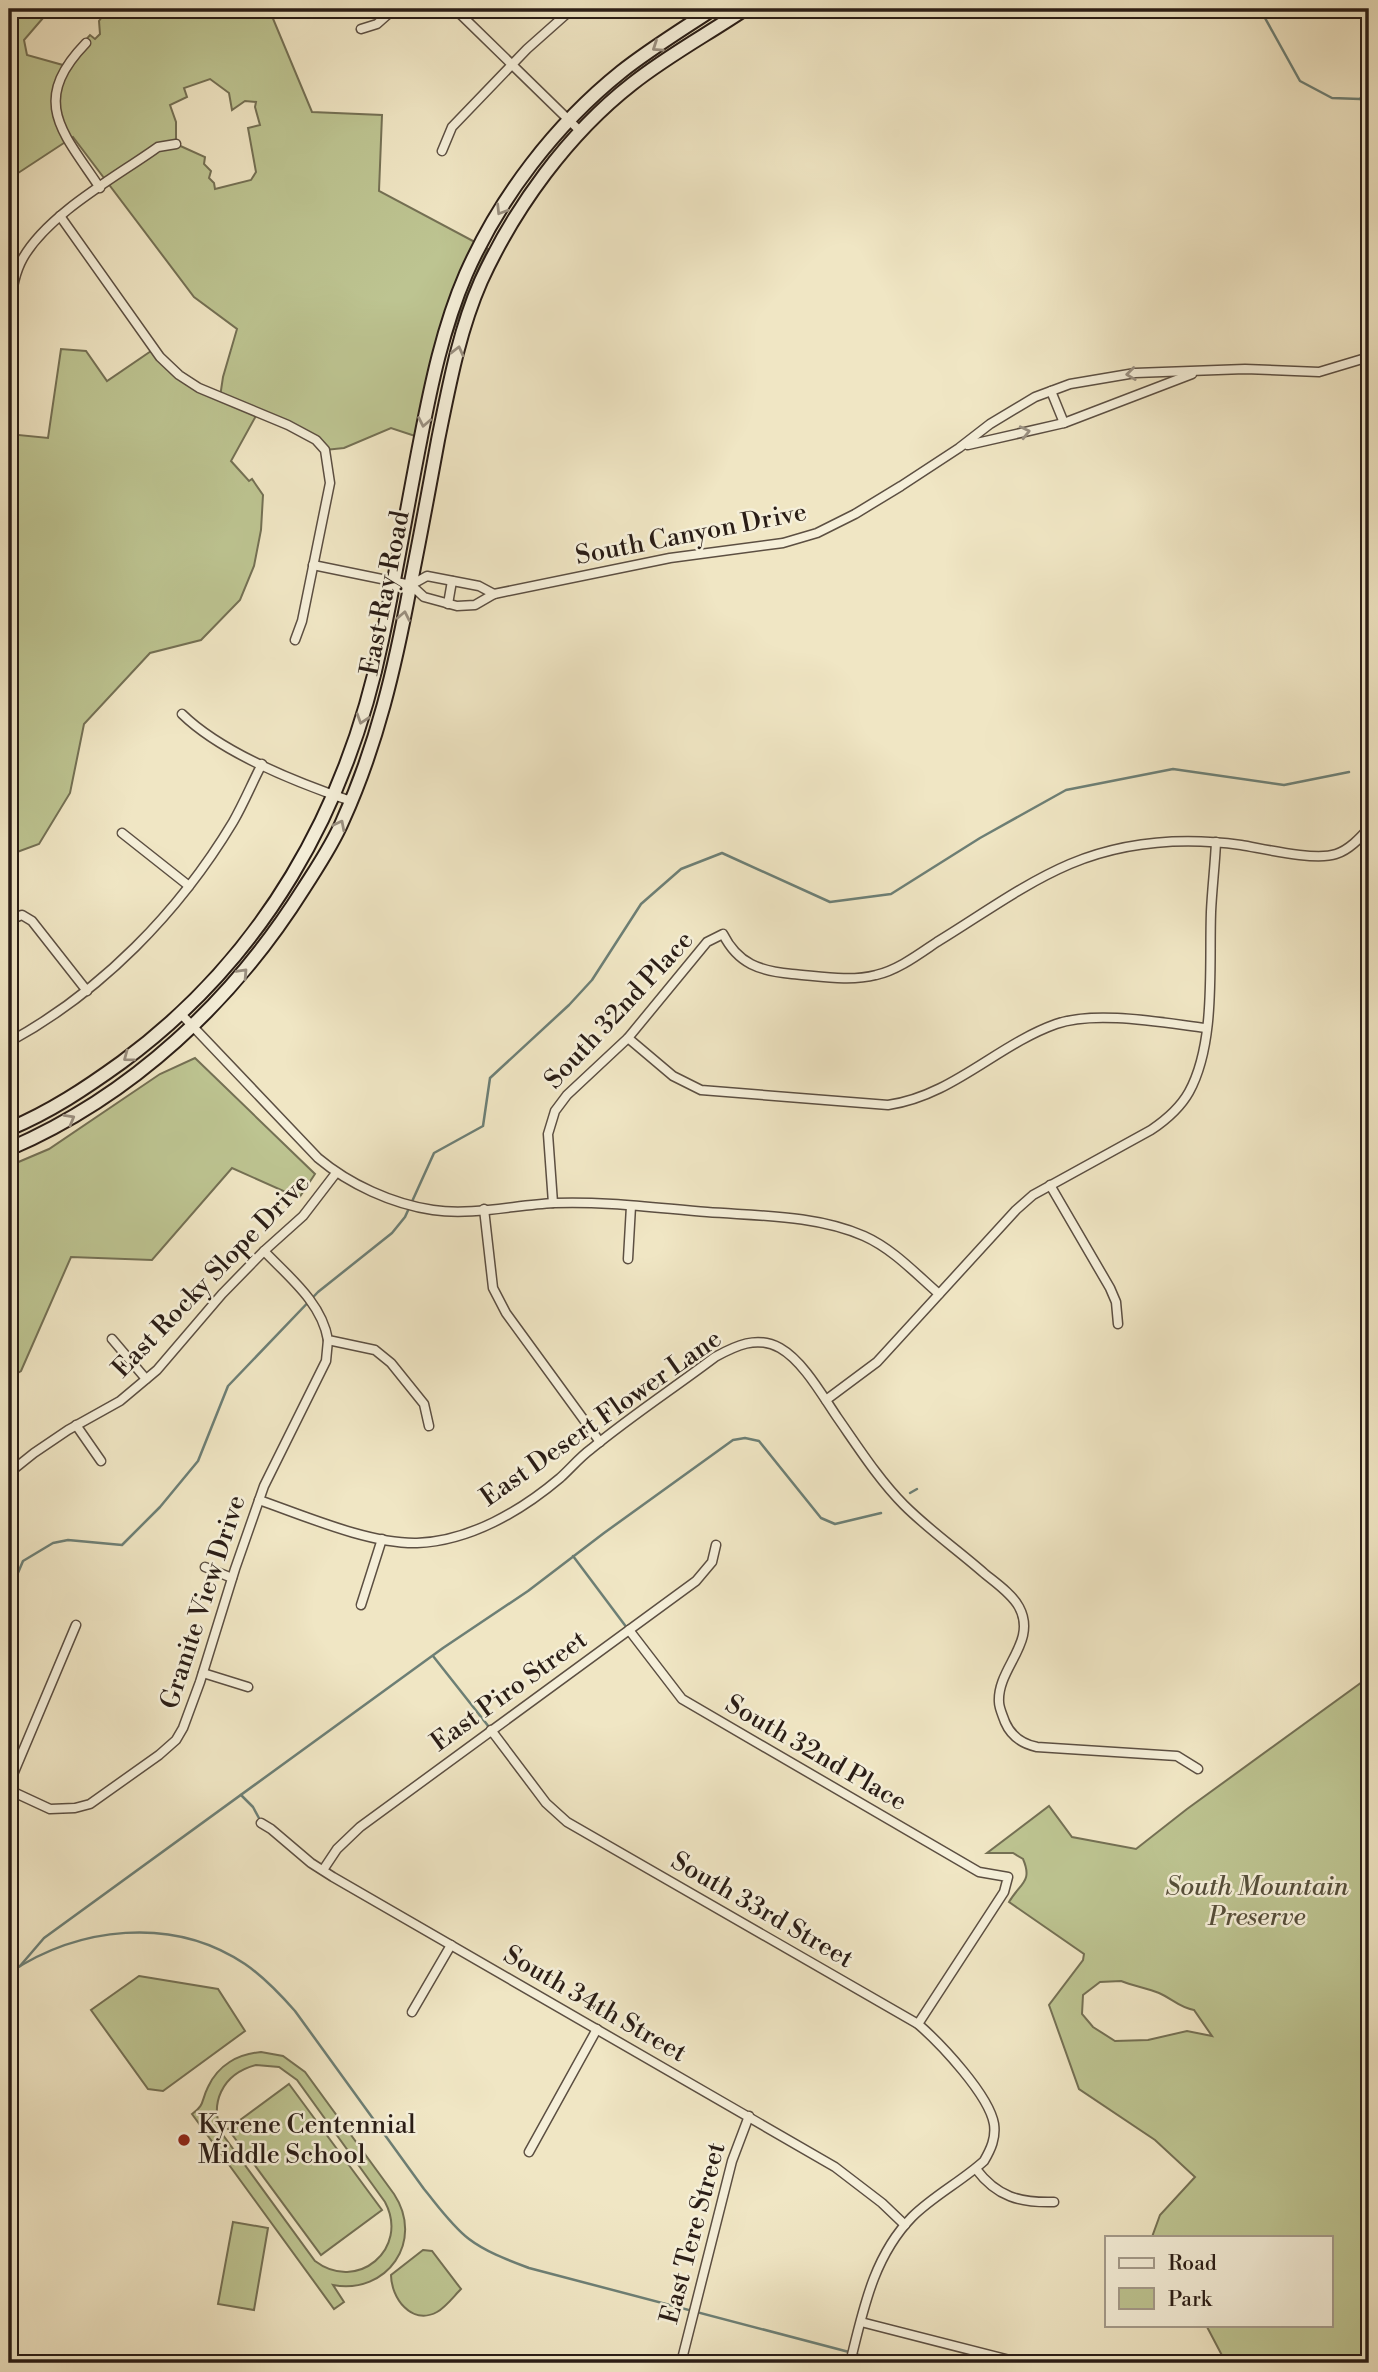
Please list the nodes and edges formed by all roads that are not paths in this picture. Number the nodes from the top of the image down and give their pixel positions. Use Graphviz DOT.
graph roads {
  1 [pos="394,9"];
  2 [pos="455,9"];
  3 [pos="572,9"];
  4 [pos="713,9"];
  5 [pos="745,9"];
  6 [pos="361,29"];
  7 [pos="86,43"];
  8 [pos="511,65"];
  9 [pos="569,120"];
  10 [pos="580,131"];
  11 [pos="176,144"];
  12 [pos="442,151"];
  13 [pos="100,188"];
  14 [pos="60,216"];
  15 [pos="9,310"];
  16 [pos="1369,358"];
  17 [pos="1199,372"];
  18 [pos="1051,391"];
  19 [pos="1064,423"];
  20 [pos="959,449"];
  21 [pos="313,565"];
  22 [pos="452,581"];
  23 [pos="401,583"];
  24 [pos="494,594"];
  25 [pos="448,604"];
  26 [pos="295,640"];
  27 [pos="182,714"];
  28 [pos="262,764"];
  29 [pos="334,796"];
  30 [pos="351,802"];
  31 [pos="1369,828"];
  32 [pos="122,833"];
  33 [pos="1216,842"];
  34 [pos="189,886"];
  35 [pos="9,920"];
  36 [pos="87,991"];
  37 [pos="181,1014"];
  38 [pos="192,1026"];
  39 [pos="1206,1028"];
  40 [pos="628,1038"];
  41 [pos="9,1042"];
  42 [pos="9,1129"];
  43 [pos="9,1149"];
  44 [pos="336,1173"];
  45 [pos="1050,1185"];
  46 [pos="553,1203"];
  47 [pos="631,1206"];
  48 [pos="484,1209"];
  49 [pos="264,1251"];
  50 [pos="628,1259"];
  51 [pos="939,1294"];
  52 [pos="1118,1324"];
  53 [pos="112,1339"];
  54 [pos="328,1340"];
  55 [pos="146,1379"];
  56 [pos="826,1400"];
  57 [pos="76,1426"];
  58 [pos="429,1426"];
  59 [pos="600,1442"];
  60 [pos="101,1461"];
  61 [pos="9,1473"];
  62 [pos="259,1500"];
  63 [pos="382,1539"];
  64 [pos="716,1545"];
  65 [pos="205,1567"];
  66 [pos="232,1578"];
  67 [pos="361,1605"];
  68 [pos="76,1625"];
  69 [pos="629,1630"];
  70 [pos="203,1673"];
  71 [pos="248,1687"];
  72 [pos="491,1730"];
  73 [pos="1198,1769"];
  74 [pos="9,1784"];
  75 [pos="9,1790"];
  76 [pos="261,1824"];
  77 [pos="323,1870"];
  78 [pos="451,1945"];
  79 [pos="412,2012"];
  80 [pos="918,2024"];
  81 [pos="597,2029"];
  82 [pos="749,2116"];
  83 [pos="528,2152"];
  84 [pos="976,2169"];
  85 [pos="1054,2202"];
  86 [pos="905,2225"];
  87 [pos="861,2322"];
  88 [pos="681,2363"];
  89 [pos="850,2363"];
  90 [pos="1021,2363"];
  1 -- 6 [label="street"];
  2 -- 8 [label="street"];
  3 -- 8 [label="street"];
  4 -- 9 [label="main road, East Ray Road, one-way"];
  5 -- 10 [label="main road, East Ray Road"];
  7 -- 13 [label="street"];
  8 -- 9 [label="street"];
  8 -- 12 [label="street"];
  9 -- 10 [label="street"];
  9 -- 23 [label="main road, East Ray Road, one-way"];
  23 -- 10 [label="main road, East Ray Road, one-way"];
  11 -- 13 [label="street"];
  13 -- 14 [label="street"];
  14 -- 15 [label="street"];
  14 -- 21 [label="street"];
  16 -- 17 [label="street, South Canyon Drive"];
  17 -- 18 [label="street, South Canyon Drive, one-way"];
  17 -- 19 [label="street, South Canyon Drive"];
  18 -- 19 [label="street"];
  18 -- 20 [label="street, South Canyon Drive"];
  20 -- 19 [label="street, South Canyon Drive, one-way"];
  20 -- 24 [label="street, South Canyon Drive"];
  21 -- 23 [label="street"];
  21 -- 26 [label="street"];
  22 -- 23 [label="street"];
  22 -- 24 [label="street"];
  22 -- 25 [label="street"];
  23 -- 25 [label="street, South Canyon Drive"];
  23 -- 29 [label="main road, East Ray Road, one-way"];
  30 -- 23 [label="main road, East Ray Road, one-way"];
  24 -- 25 [label="street, South Canyon Drive"];
  27 -- 28 [label="street"];
  28 -- 29 [label="street"];
  28 -- 34 [label="street"];
  29 -- 30 [label="street"];
  29 -- 37 [label="main road, East Ray Road"];
  38 -- 30 [label="main road, East Ray Road, one-way"];
  31 -- 33 [label="street"];
  32 -- 34 [label="street"];
  33 -- 39 [label="street"];
  33 -- 40 [label="street, South 32nd Place"];
  34 -- 36 [label="street"];
  35 -- 36 [label="street"];
  36 -- 41 [label="street"];
  37 -- 38 [label="street"];
  37 -- 42 [label="main road, East Ray Road, one-way"];
  43 -- 38 [label="main road, East Ray Road, one-way"];
  38 -- 44 [label="street"];
  39 -- 40 [label="street"];
  39 -- 45 [label="street"];
  40 -- 46 [label="street, South 32nd Place"];
  44 -- 48 [label="street"];
  44 -- 49 [label="street, East Rocky Slope Drive"];
  45 -- 51 [label="street"];
  45 -- 52 [label="street"];
  46 -- 47 [label="street"];
  46 -- 48 [label="street"];
  47 -- 50 [label="street"];
  47 -- 51 [label="street"];
  48 -- 59 [label="street"];
  49 -- 54 [label="street"];
  49 -- 55 [label="street, East Rocky Slope Drive"];
  51 -- 56 [label="street"];
  53 -- 55 [label="street"];
  54 -- 58 [label="street"];
  54 -- 62 [label="street, Granite View Drive"];
  55 -- 57 [label="street, East Rocky Slope Drive"];
  56 -- 59 [label="street, East Desert Flower Lane"];
  56 -- 73 [label="street"];
  57 -- 60 [label="street"];
  57 -- 61 [label="street, East Rocky Slope Drive"];
  59 -- 63 [label="street, East Desert Flower Lane"];
  62 -- 63 [label="street"];
  62 -- 66 [label="street, Granite View Drive"];
  63 -- 67 [label="street"];
  64 -- 69 [label="street, East Piro Street"];
  65 -- 66 [label="street"];
  66 -- 70 [label="street, Granite View Drive"];
  68 -- 74 [label="street"];
  69 -- 72 [label="street, East Piro Street"];
  69 -- 80 [label="street, South 32nd Place"];
  70 -- 71 [label="street"];
  70 -- 75 [label="street, Granite View Drive"];
  72 -- 77 [label="street, East Piro Street"];
  72 -- 80 [label="street, South 33rd Street"];
  76 -- 77 [label="street, South 34th Street"];
  77 -- 78 [label="street, South 34th Street"];
  78 -- 79 [label="street"];
  78 -- 81 [label="street, South 34th Street"];
  80 -- 84 [label="street, South 33rd Street"];
  81 -- 82 [label="street, South 34th Street"];
  81 -- 83 [label="street"];
  82 -- 86 [label="street, South 34th Street"];
  82 -- 88 [label="street, East Tere Street"];
  84 -- 85 [label="street"];
  84 -- 86 [label="street"];
  86 -- 87 [label="street"];
  87 -- 89 [label="street"];
  87 -- 90 [label="street"];
}
